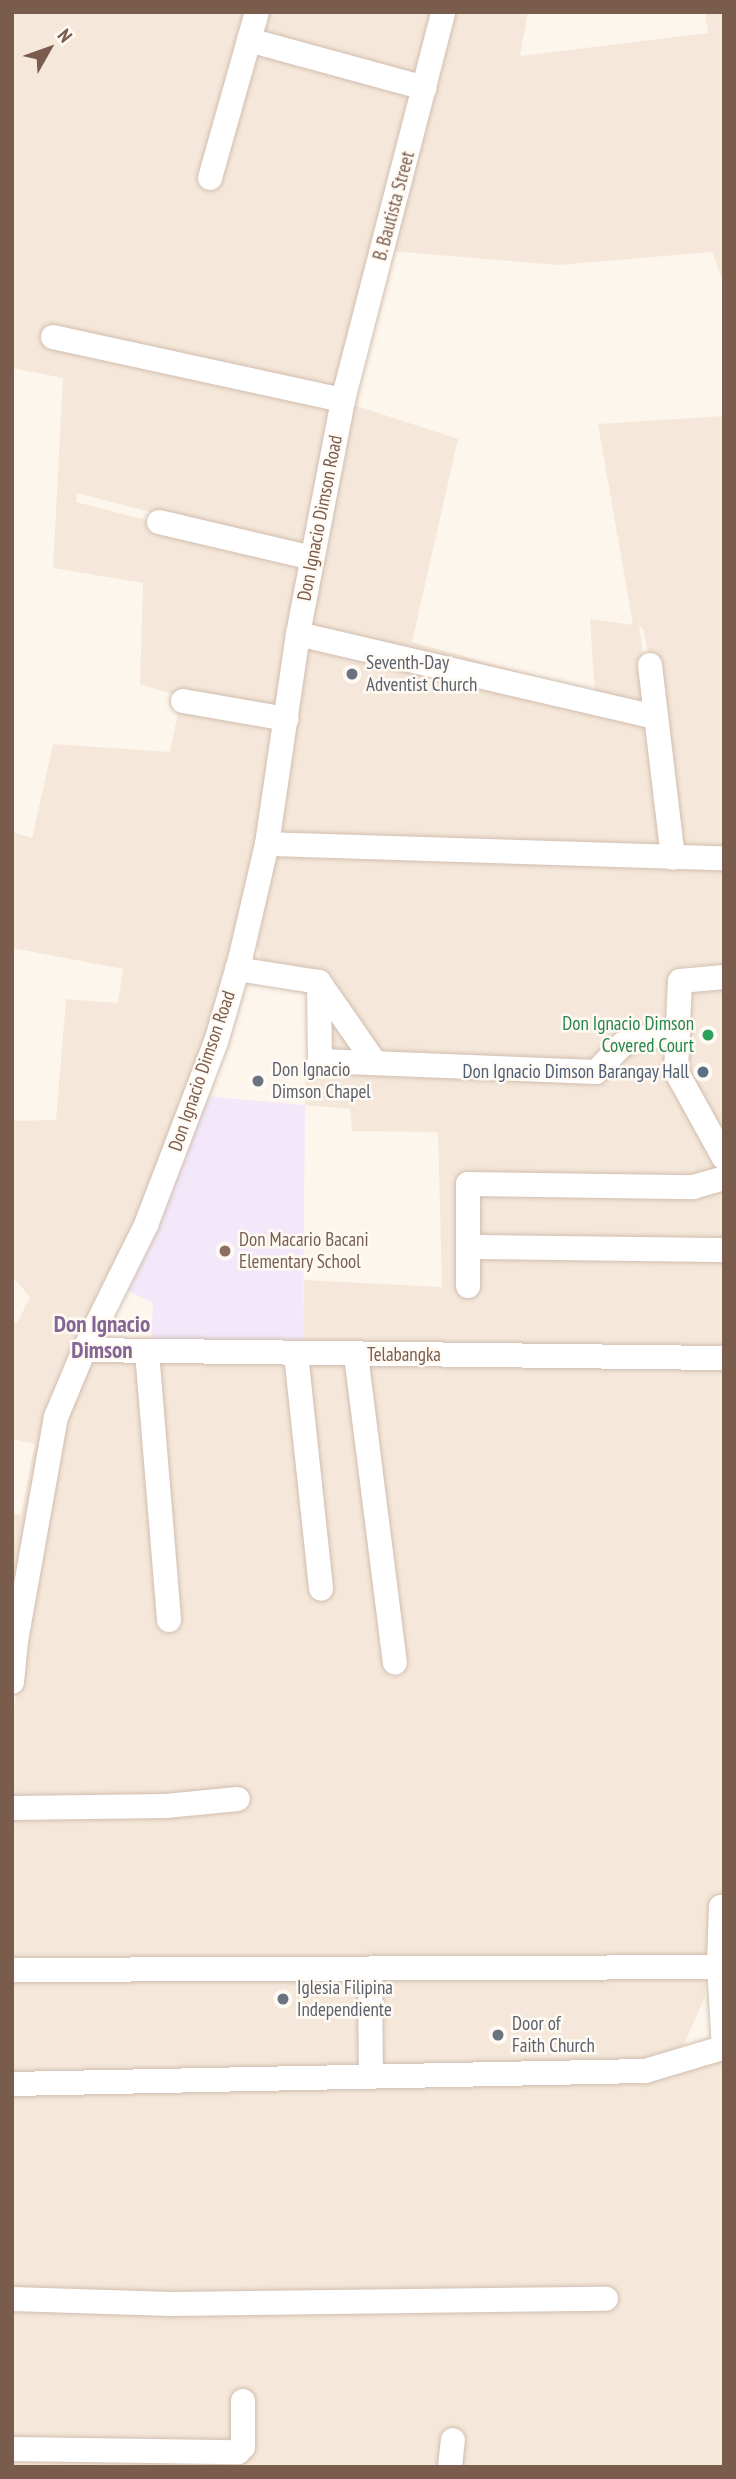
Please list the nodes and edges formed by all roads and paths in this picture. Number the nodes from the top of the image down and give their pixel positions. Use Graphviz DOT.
graph roads {
  1 [pos="257,12"];
  2 [pos="443,12"];
  3 [pos="249,40"];
  4 [pos="425,88"];
  5 [pos="210,178"];
  6 [pos="53,337"];
  7 [pos="343,400"];
  8 [pos="159,522"];
  9 [pos="312,558"];
  10 [pos="299,634"];
  11 [pos="650,665"];
  12 [pos="183,701"];
  13 [pos="656,717"];
  14 [pos="286,719"];
  15 [pos="267,844"];
  16 [pos="673,858"];
  17 [pos="724,858"];
  18 [pos="237,969"];
  19 [pos="724,976"];
  20 [pos="319,982"];
  21 [pos="678,1034"];
  22 [pos="374,1063"];
  23 [pos="724,1158"];
  24 [pos="724,1178"];
  25 [pos="469,1247"];
  26 [pos="724,1250"];
  27 [pos="468,1286"];
  28 [pos="84,1350"];
  29 [pos="146,1352"];
  30 [pos="296,1354"];
  31 [pos="356,1355"];
  32 [pos="724,1358"];
  33 [pos="321,1589"];
  34 [pos="169,1620"];
  35 [pos="14,1641"];
  36 [pos="395,1663"];
  37 [pos="12,1682"];
  38 [pos="238,1799"];
  39 [pos="12,1808"];
  40 [pos="724,1907"];
  41 [pos="721,1966"];
  42 [pos="12,1970"];
  43 [pos="370,1970"];
  44 [pos="723,2049"];
  45 [pos="371,2077"];
  46 [pos="12,2084"];
  47 [pos="12,2299"];
  48 [pos="606,2300"];
  49 [pos="243,2401"];
  50 [pos="453,2440"];
  51 [pos="12,2449"];
  52 [pos="450,2467"];
  1 -- 3 [label="street"];
  2 -- 4 [label="street, B. Bautista Street"];
  3 -- 4 [label="street"];
  3 -- 5 [label="street"];
  4 -- 7 [label="street, B. Bautista Street"];
  6 -- 7 [label="street"];
  7 -- 9 [label="street, Don Ignacio Dimson Road"];
  8 -- 9 [label="street"];
  9 -- 10 [label="street, Don Ignacio Dimson Road"];
  10 -- 13 [label="street"];
  10 -- 14 [label="street, Don Ignacio Dimson Road"];
  11 -- 13 [label="street"];
  12 -- 14 [label="street"];
  13 -- 16 [label="street"];
  14 -- 15 [label="street, Don Ignacio Dimson Road"];
  15 -- 16 [label="street"];
  15 -- 18 [label="street, Don Ignacio Dimson Road"];
  16 -- 17 [label="street"];
  18 -- 20 [label="street"];
  18 -- 28 [label="street, Don Ignacio Dimson Road"];
  19 -- 21 [label="street"];
  20 -- 22 [label="street"];
  20 -- 22 [label="street"];
  21 -- 22 [label="street"];
  21 -- 23 [label="street"];
  24 -- 25 [label="street"];
  25 -- 26 [label="street"];
  25 -- 27 [label="street"];
  28 -- 29 [label="street, Telabangka"];
  28 -- 35 [label="street, Don Ignacio Dimson Road"];
  29 -- 30 [label="street, Telabangka"];
  29 -- 34 [label="street"];
  30 -- 31 [label="street, Telabangka"];
  30 -- 33 [label="street"];
  31 -- 32 [label="street, Telabangka"];
  31 -- 36 [label="street"];
  35 -- 37 [label="street, Don Ignacio Dimson Road"];
  38 -- 39 [label="street"];
  40 -- 41 [label="street"];
  41 -- 43 [label="street"];
  41 -- 44 [label="street"];
  42 -- 43 [label="street"];
  43 -- 45 [label="street"];
  44 -- 45 [label="street"];
  45 -- 46 [label="street"];
  47 -- 48 [label="street"];
  49 -- 51 [label="street"];
  50 -- 52 [label="street"];
}
